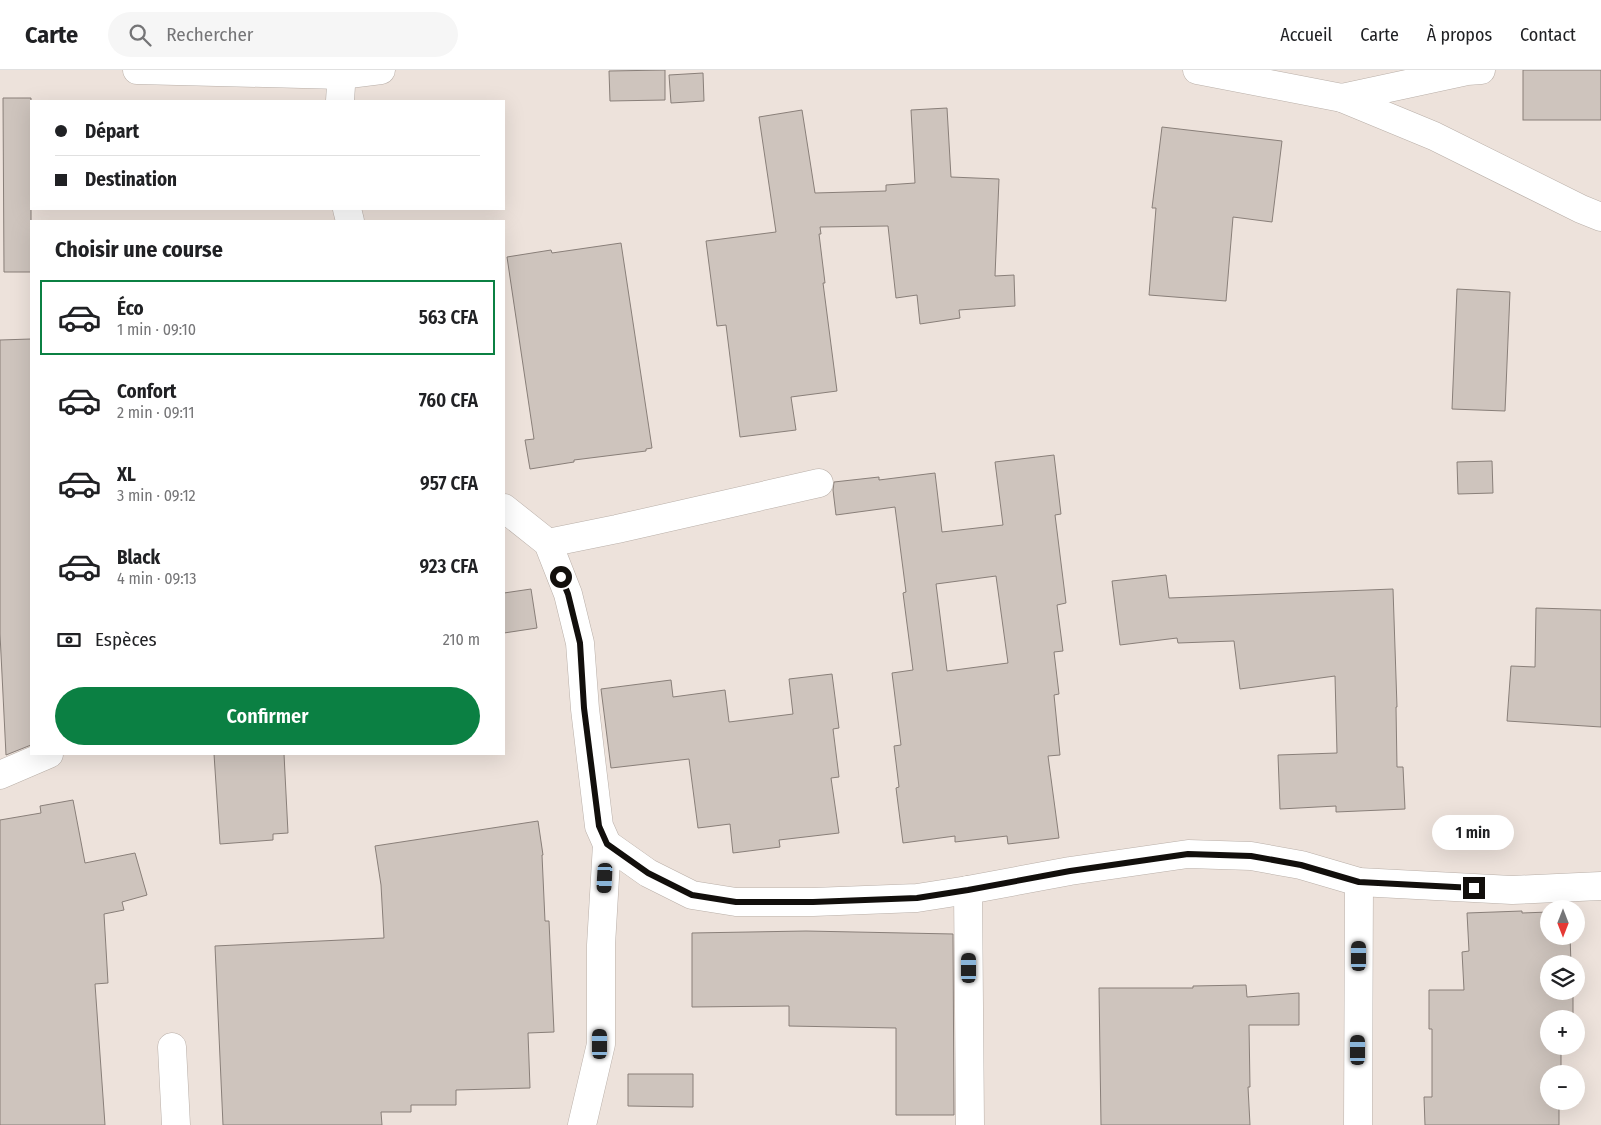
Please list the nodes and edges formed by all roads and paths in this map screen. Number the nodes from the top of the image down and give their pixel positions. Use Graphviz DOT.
graph roads {
  1 [pos="137,70"];
  2 [pos="380,70"];
  3 [pos="1197,70"];
  4 [pos="1481,70"];
  5 [pos="341,82"];
  6 [pos="1342,98"];
  7 [pos="1601,217"];
  8 [pos="819,483"];
  9 [pos="505,509"];
  10 [pos="548,543"];
  11 [pos="47,755"];
  12 [pos="0,776"];
  13 [pos="607,844"];
  14 [pos="1359,882"];
  15 [pos="1601,886"];
  16 [pos="968,890"];
  17 [pos="172,1047"];
  18 [pos="176,1125"];
  19 [pos="582,1125"];
  20 [pos="970,1125"];
  21 [pos="1358,1125"];
  1 -- 5 [label="street"];
  2 -- 5 [label="street"];
  3 -- 6 [label="street"];
  4 -- 6 [label="street"];
  6 -- 7 [label="street"];
  8 -- 10 [label="street"];
  9 -- 10 [label="street"];
  10 -- 13 [label="street"];
  11 -- 12 [label="street"];
  13 -- 16 [label="street"];
  13 -- 19 [label="street"];
  14 -- 15 [label="street"];
  14 -- 16 [label="street"];
  14 -- 21 [label="street"];
  16 -- 20 [label="street"];
  17 -- 18 [label="street"];
}
